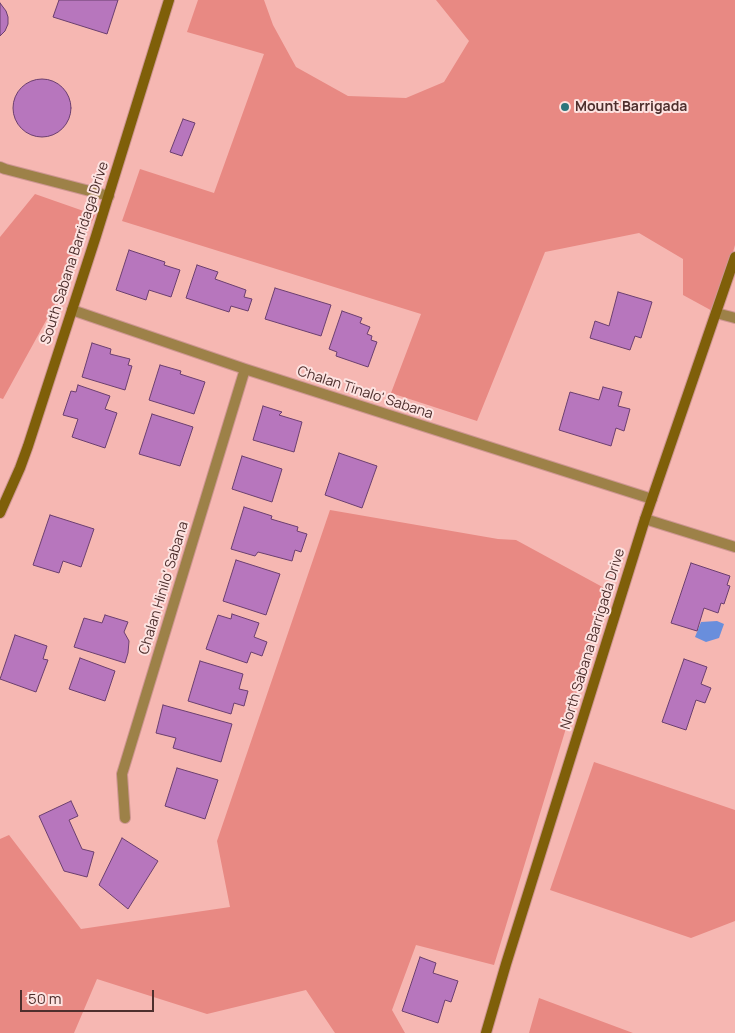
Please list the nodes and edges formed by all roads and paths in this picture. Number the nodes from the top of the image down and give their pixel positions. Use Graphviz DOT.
graph roads {
  1 [pos="169,0"];
  2 [pos="0,166"];
  3 [pos="109,196"];
  4 [pos="735,257"];
  5 [pos="72,310"];
  6 [pos="716,312"];
  7 [pos="735,318"];
  8 [pos="245,369"];
  9 [pos="652,499"];
  10 [pos="0,513"];
  11 [pos="645,519"];
  12 [pos="735,547"];
  13 [pos="125,818"];
  14 [pos="486,1033"];
  1 -- 3 [label="main road, South Sabana Barridaga Drive"];
  2 -- 3 [label="street"];
  3 -- 5 [label="main road, South Sabana Barridaga Drive"];
  4 -- 6 [label="main road, North Sabana Barrigada Drive"];
  5 -- 8 [label="street, Chalan Tinalo' Sabana"];
  5 -- 10 [label="main road, South Sabana Barridaga Drive"];
  6 -- 7 [label="street"];
  6 -- 9 [label="main road, North Sabana Barrigada Drive"];
  8 -- 9 [label="street, Chalan Tinalo' Sabana"];
  8 -- 13 [label="street, Chalan Hinilo' Sabana"];
  9 -- 11 [label="main road, North Sabana Barrigada Drive"];
  11 -- 12 [label="street"];
  11 -- 14 [label="main road, North Sabana Barrigada Drive"];
}
